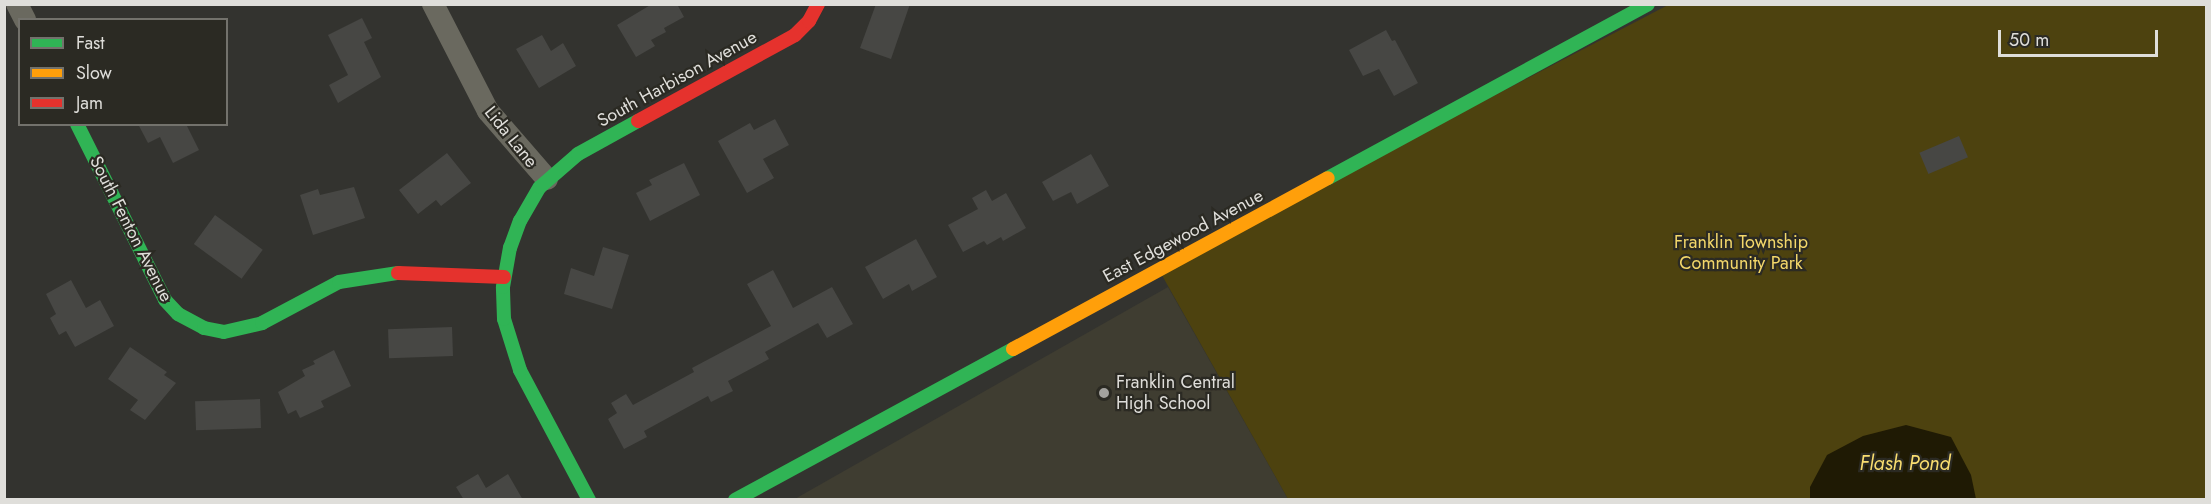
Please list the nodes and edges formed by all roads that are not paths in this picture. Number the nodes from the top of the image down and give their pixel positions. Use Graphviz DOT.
graph roads {
  1 [pos="17,4"];
  2 [pos="433,4"];
  3 [pos="818,4"];
  4 [pos="1647,4"];
  5 [pos="24,18"];
  6 [pos="78,126"];
  7 [pos="547,179"];
  8 [pos="504,277"];
  9 [pos="589,500"];
  10 [pos="735,500"];
  1 -- 5 [label="street"];
  2 -- 7 [label="street, Lida Lane"];
  3 -- 7 [label="street, South Harbison Avenue"];
  4 -- 10 [label="street, East Edgewood Avenue"];
  6 -- 8 [label="street, South Fenton Avenue"];
  7 -- 8 [label="street, Lida Lane"];
  8 -- 9 [label="street, Lida Lane"];
}
